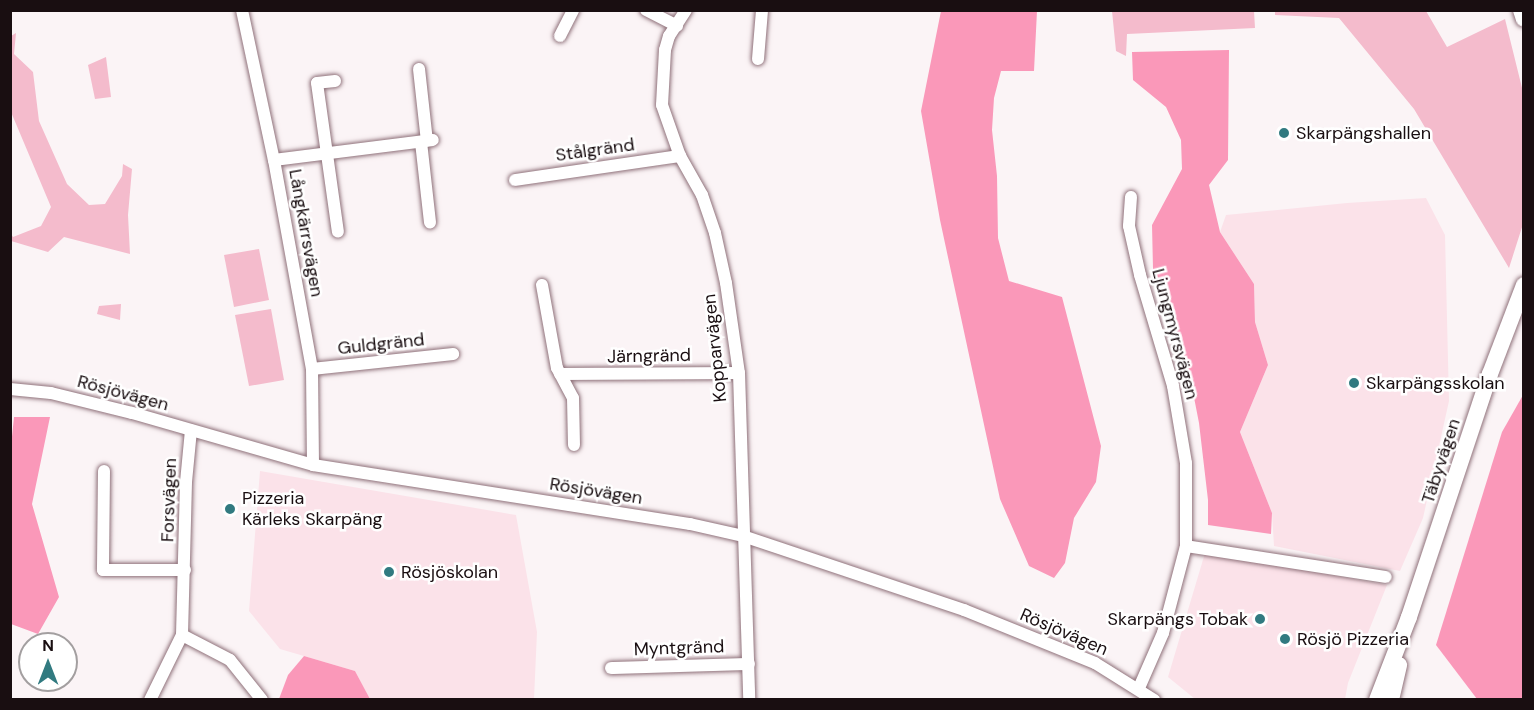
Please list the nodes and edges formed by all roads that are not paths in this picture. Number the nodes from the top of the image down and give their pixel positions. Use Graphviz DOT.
graph roads {
  1 [pos="242,10"];
  2 [pos="573,10"];
  3 [pos="646,10"];
  4 [pos="686,10"];
  5 [pos="762,10"];
  6 [pos="1521,10"];
  7 [pos="1524,19"];
  8 [pos="677,26"];
  9 [pos="560,36"];
  10 [pos="758,59"];
  11 [pos="419,69"];
  12 [pos="335,81"];
  13 [pos="427,141"];
  14 [pos="326,153"];
  15 [pos="680,156"];
  16 [pos="274,160"];
  17 [pos="515,180"];
  18 [pos="1131,197"];
  19 [pos="429,222"];
  20 [pos="338,232"];
  21 [pos="542,285"];
  22 [pos="1524,285"];
  23 [pos="453,354"];
  24 [pos="312,369"];
  25 [pos="739,373"];
  26 [pos="560,374"];
  27 [pos="10,388"];
  28 [pos="191,430"];
  29 [pos="574,445"];
  30 [pos="313,465"];
  31 [pos="104,471"];
  32 [pos="744,536"];
  33 [pos="1185,546"];
  34 [pos="185,570"];
  35 [pos="1386,577"];
  36 [pos="1409,617"];
  37 [pos="182,635"];
  38 [pos="749,664"];
  39 [pos="612,668"];
  40 [pos="1139,688"];
  41 [pos="150,699"];
  42 [pos="262,699"];
  43 [pos="749,699"];
  44 [pos="1154,699"];
  45 [pos="1377,699"];
  46 [pos="1391,699"];
  1 -- 16 [label="street, Långkärrsvägen"];
  2 -- 9 [label="street"];
  3 -- 8 [label="street"];
  4 -- 8 [label="street, Kopparvägen"];
  5 -- 10 [label="street"];
  6 -- 7 [label="main road"];
  8 -- 15 [label="street, Kopparvägen"];
  11 -- 13 [label="street"];
  12 -- 14 [label="street"];
  13 -- 14 [label="street"];
  13 -- 19 [label="street"];
  14 -- 16 [label="street"];
  14 -- 20 [label="street"];
  15 -- 17 [label="street, Stålgränd"];
  15 -- 25 [label="street, Kopparvägen"];
  16 -- 24 [label="street, Långkärrsvägen"];
  18 -- 33 [label="street, Ljungmyrsvägen"];
  21 -- 26 [label="street"];
  22 -- 36 [label="main road, Täbyvägen"];
  23 -- 24 [label="street, Guldgränd"];
  24 -- 30 [label="street, Långkärrsvägen"];
  25 -- 26 [label="street, Järngränd"];
  25 -- 32 [label="street, Kopparvägen"];
  26 -- 29 [label="street"];
  27 -- 28 [label="street, Rösjövägen"];
  28 -- 30 [label="street, Rösjövägen"];
  28 -- 34 [label="street, Forsvägen"];
  30 -- 32 [label="street, Rösjövägen"];
  31 -- 34 [label="street"];
  32 -- 38 [label="street, Kopparvägen"];
  32 -- 40 [label="street, Rösjövägen"];
  33 -- 35 [label="street"];
  33 -- 40 [label="street, Ljungmyrsvägen"];
  34 -- 37 [label="street, Forsvägen"];
  36 -- 45 [label="main road, Täbyvägen"];
  36 -- 46 [label="main road, Täbyvägen"];
  37 -- 41 [label="street, Forsvägen"];
  37 -- 42 [label="street"];
  38 -- 39 [label="street, Myntgränd"];
  38 -- 43 [label="street, Kopparvägen"];
  40 -- 44 [label="street, Rösjövägen"];
}
